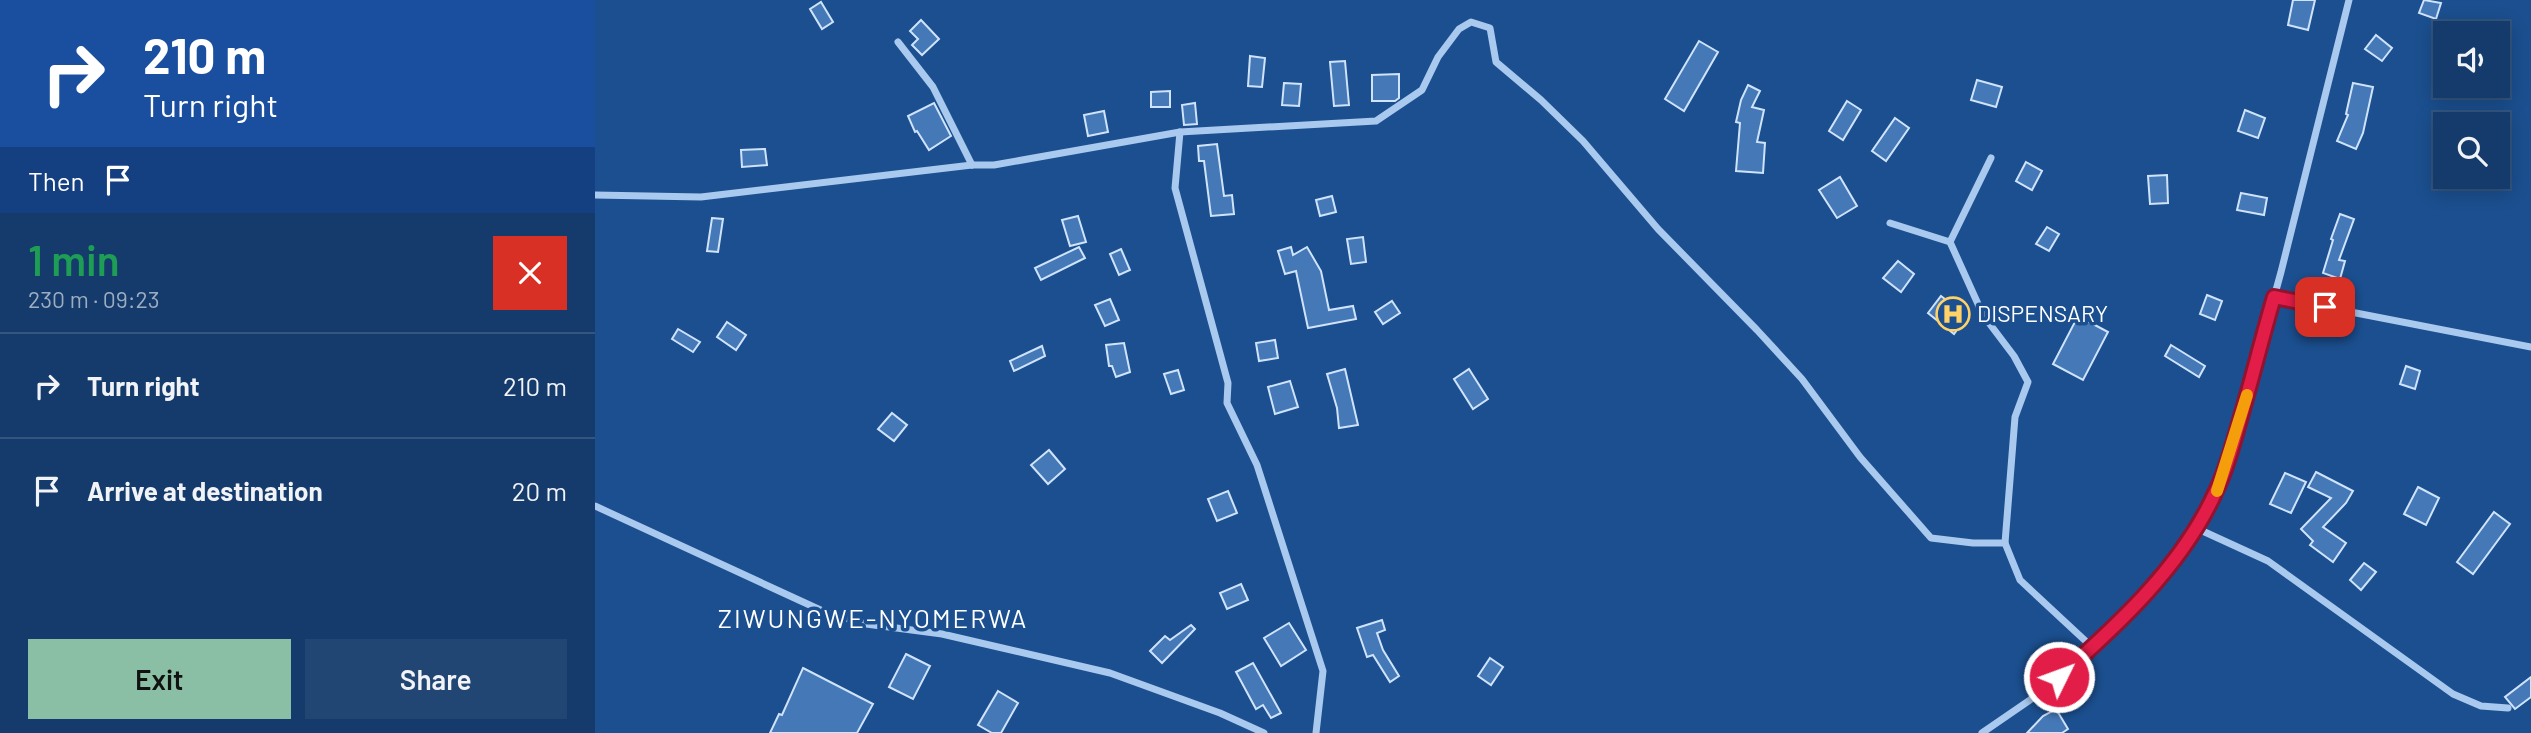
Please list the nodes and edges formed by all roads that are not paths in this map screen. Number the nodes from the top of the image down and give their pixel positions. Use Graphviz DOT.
graph roads {
  1 [pos="2349,0"];
  2 [pos="898,42"];
  3 [pos="1180,132"];
  4 [pos="1991,158"];
  5 [pos="971,165"];
  6 [pos="595,195"];
  7 [pos="1890,223"];
  8 [pos="1950,242"];
  9 [pos="2274,297"];
  10 [pos="2531,347"];
  11 [pos="595,506"];
  12 [pos="2196,528"];
  13 [pos="2005,543"];
  14 [pos="2092,647"];
  15 [pos="2508,708"];
  16 [pos="1264,733"];
  17 [pos="1316,733"];
  18 [pos="1982,733"];
  1 -- 9 [label="street"];
  2 -- 5 [label="street"];
  3 -- 5 [label="street"];
  3 -- 13 [label="street"];
  3 -- 17 [label="street"];
  4 -- 8 [label="street"];
  5 -- 6 [label="street"];
  7 -- 8 [label="street"];
  8 -- 13 [label="street"];
  9 -- 10 [label="street"];
  9 -- 12 [label="street"];
  11 -- 16 [label="street"];
  12 -- 14 [label="street"];
  12 -- 15 [label="street"];
  13 -- 14 [label="street"];
  14 -- 18 [label="street"];
}
